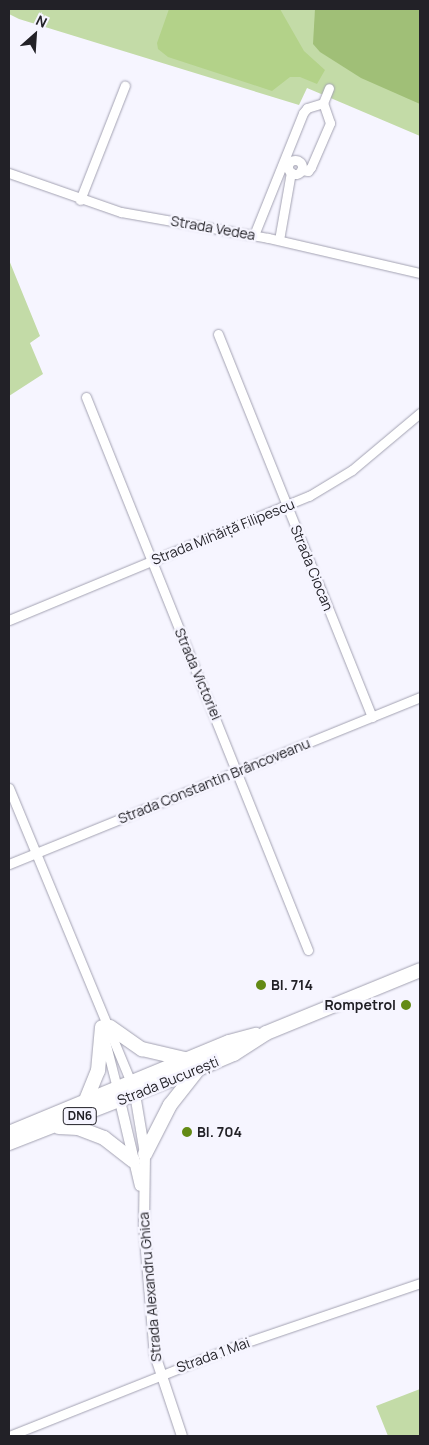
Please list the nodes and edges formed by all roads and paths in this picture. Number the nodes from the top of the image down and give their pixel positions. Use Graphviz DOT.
graph roads {
  1 [pos="125,86"];
  2 [pos="329,88"];
  3 [pos="323,102"];
  4 [pos="288,166"];
  5 [pos="9,172"];
  6 [pos="80,200"];
  7 [pos="254,235"];
  8 [pos="279,240"];
  9 [pos="420,273"];
  10 [pos="218,334"];
  11 [pos="86,397"];
  12 [pos="420,413"];
  13 [pos="287,506"];
  14 [pos="151,561"];
  15 [pos="9,620"];
  16 [pos="420,697"];
  17 [pos="372,717"];
  18 [pos="237,771"];
  19 [pos="9,788"];
  20 [pos="35,853"];
  21 [pos="9,864"];
  22 [pos="308,950"];
  23 [pos="420,970"];
  24 [pos="106,1027"];
  25 [pos="193,1064"];
  26 [pos="134,1088"];
  27 [pos="118,1094"];
  28 [pos="86,1100"];
  29 [pos="53,1127"];
  30 [pos="9,1133"];
  31 [pos="9,1143"];
  32 [pos="145,1154"];
  33 [pos="133,1161"];
  34 [pos="142,1194"];
  35 [pos="420,1283"];
  36 [pos="159,1374"];
  37 [pos="9,1436"];
  38 [pos="182,1436"];
  1 -- 6 [label="street"];
  2 -- 3 [label="street"];
  3 -- 4 [label="street"];
  3 -- 4 [label="street"];
  4 -- 7 [label="street"];
  4 -- 8 [label="street"];
  5 -- 6 [label="street, Strada Vedea"];
  6 -- 7 [label="street, Strada Vedea"];
  7 -- 8 [label="street, Strada Vedea"];
  8 -- 9 [label="street, Strada Vedea"];
  10 -- 13 [label="street, Strada Ciocan"];
  11 -- 14 [label="street, Strada Victoriei"];
  12 -- 13 [label="street, Strada Mihăiță Filipescu"];
  13 -- 14 [label="street, Strada Mihăiță Filipescu"];
  13 -- 17 [label="street, Strada Ciocan"];
  14 -- 15 [label="street, Strada Mihăiță Filipescu"];
  14 -- 18 [label="street, Strada Victoriei"];
  16 -- 17 [label="street, Strada Constantin Brâncoveanu"];
  17 -- 18 [label="street, Strada Constantin Brâncoveanu"];
  18 -- 20 [label="street, Strada Constantin Brâncoveanu"];
  18 -- 22 [label="street, Strada Victoriei"];
  19 -- 20 [label="street, Strada Alexandru Ghica"];
  20 -- 21 [label="street, Strada Constantin Brâncoveanu"];
  20 -- 24 [label="street, Strada Alexandru Ghica"];
  23 -- 25 [label="main road, Strada București / DN6"];
  24 -- 25 [label="main road"];
  24 -- 26 [label="street, Strada Alexandru Ghica"];
  24 -- 27 [label="street, Strada Alexandru Ghica"];
  24 -- 28 [label="main road"];
  25 -- 26 [label="main road, Strada București / DN6"];
  25 -- 32 [label="main road"];
  26 -- 27 [label="main road, Strada București / DN6"];
  26 -- 32 [label="street, Strada Alexandru Ghica"];
  27 -- 28 [label="main road, Strada București / DN6"];
  27 -- 29 [label="main road, Strada București / DN6"];
  27 -- 33 [label="street, Strada Alexandru Ghica"];
  28 -- 30 [label="main road, Strada București / DN6"];
  29 -- 31 [label="main road, Strada București / DN6"];
  29 -- 33 [label="main road"];
  32 -- 34 [label="street, Strada Alexandru Ghica"];
  33 -- 34 [label="street, Strada Alexandru Ghica"];
  34 -- 36 [label="street, Strada Alexandru Ghica"];
  35 -- 36 [label="street, Strada 1 Mai"];
  36 -- 37 [label="street, Strada 1 Mai"];
  36 -- 38 [label="street, Strada Alexandru Ghica"];
}
